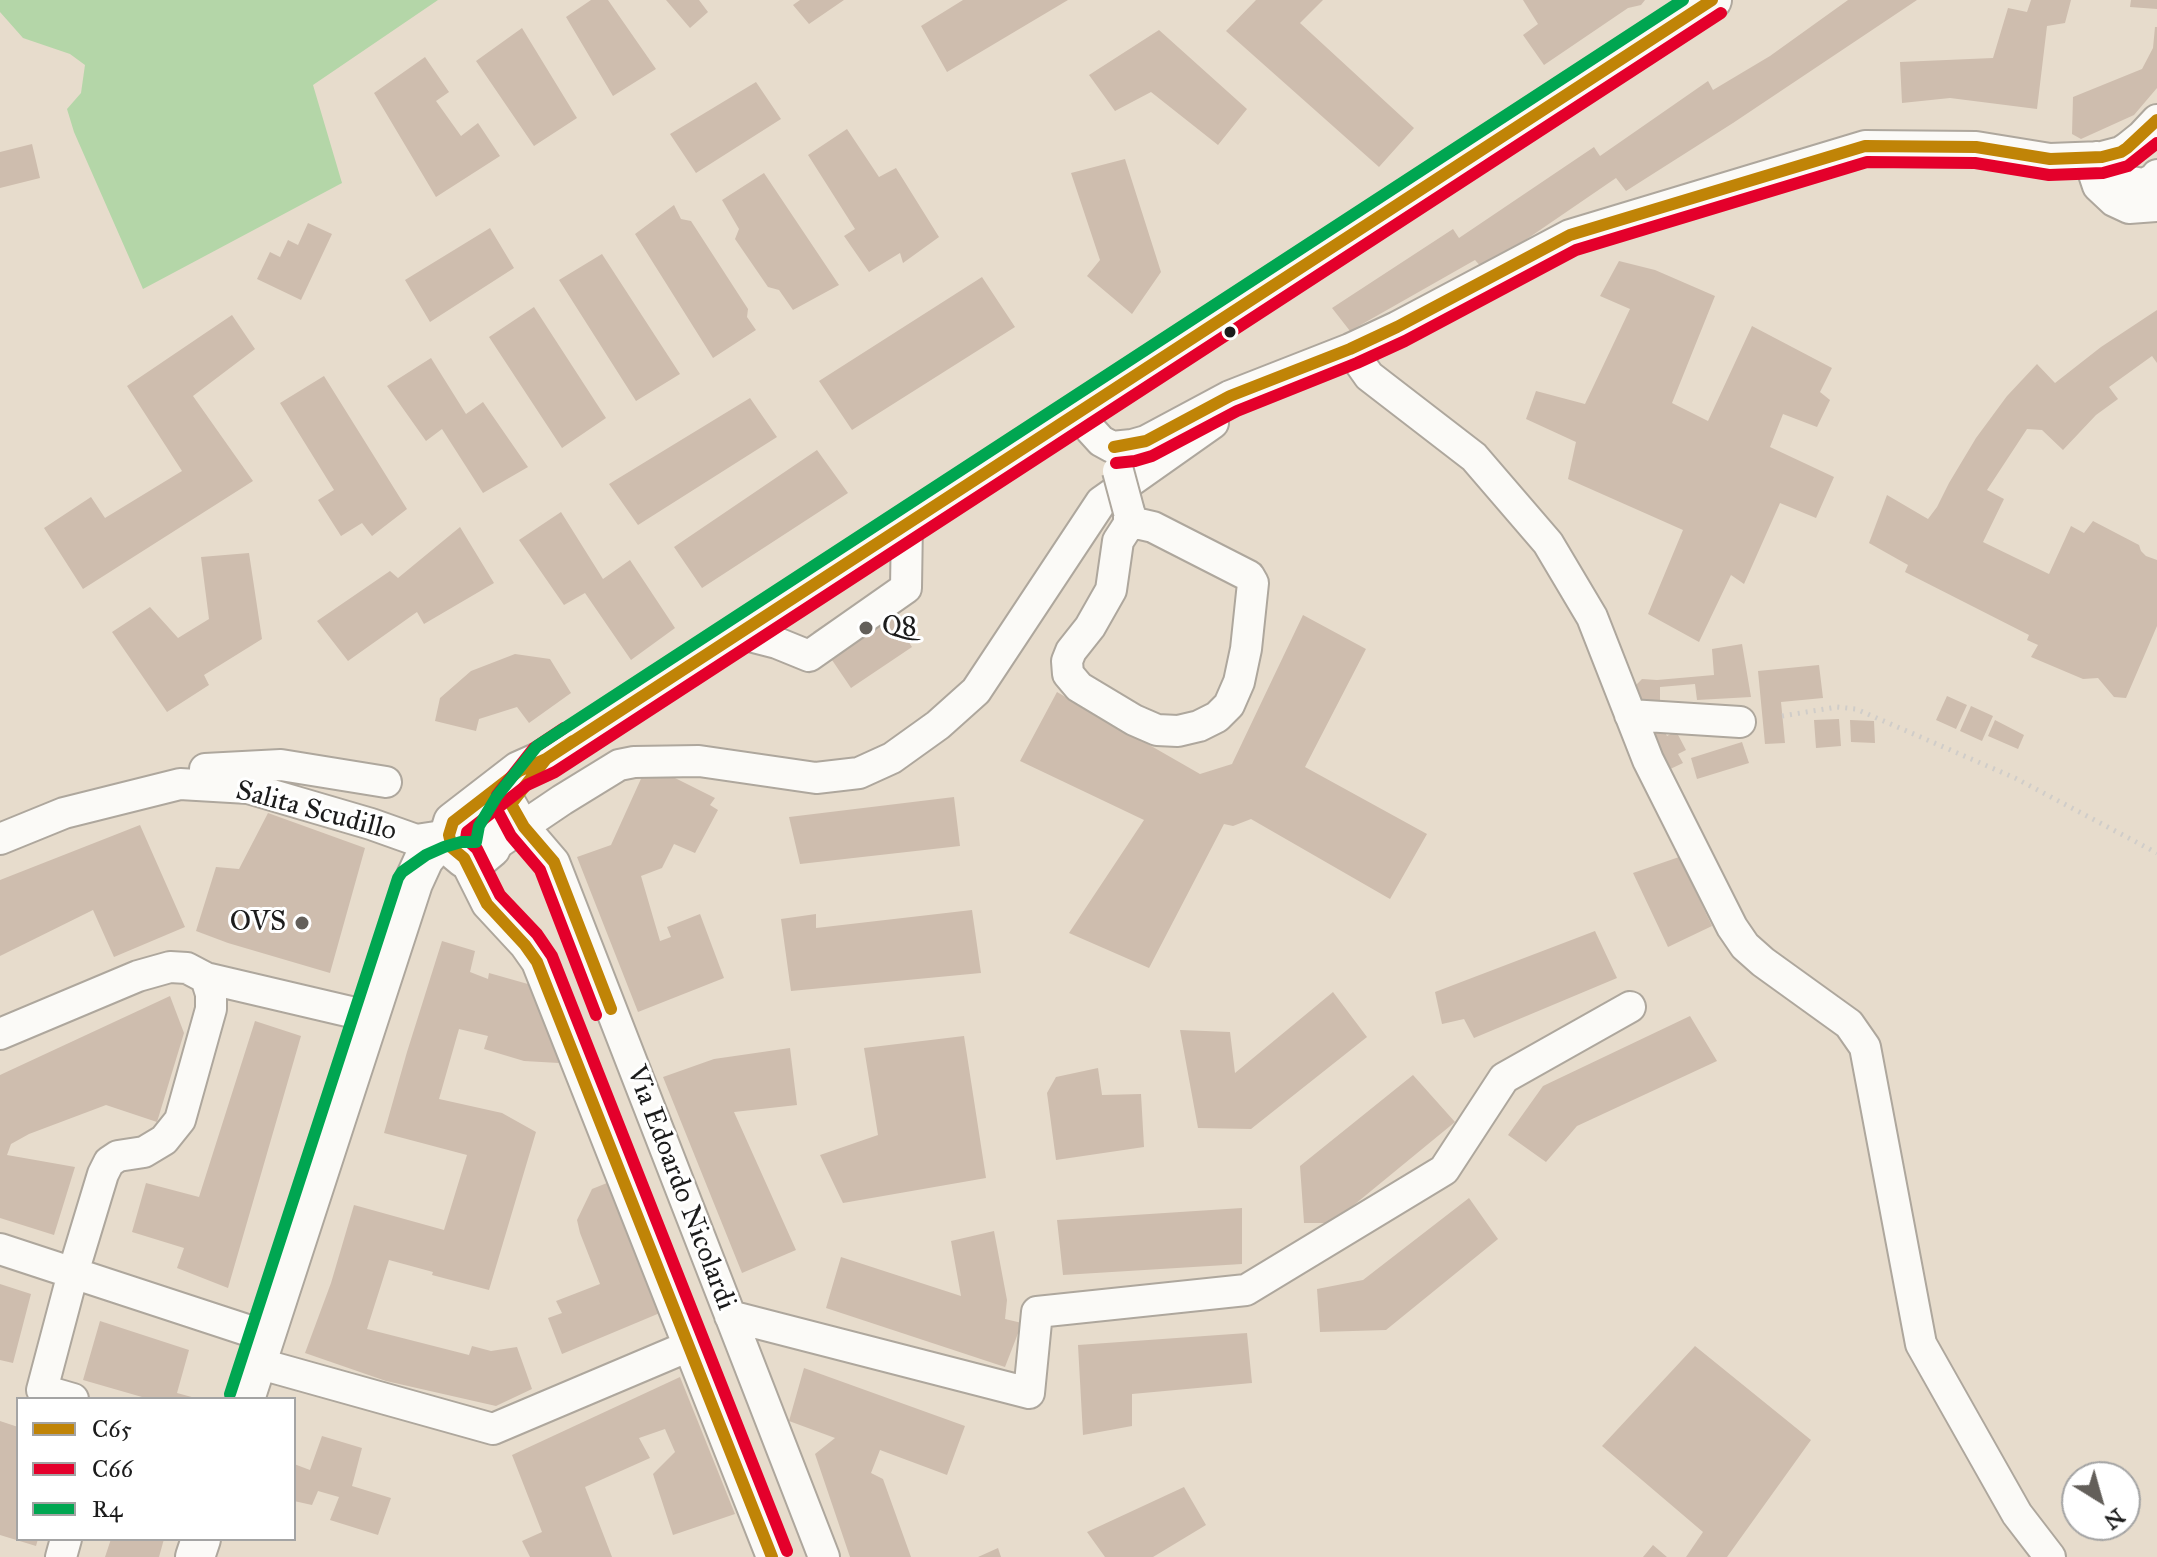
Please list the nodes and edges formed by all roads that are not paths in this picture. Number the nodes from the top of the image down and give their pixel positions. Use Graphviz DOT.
graph roads {
  1 [pos="1712,0"];
  2 [pos="2157,120"];
  3 [pos="2099,157"];
  4 [pos="2157,175"];
  5 [pos="2157,206"];
  6 [pos="1350,349"];
  7 [pos="1230,396"];
  8 [pos="1078,411"];
  9 [pos="1115,459"];
  10 [pos="1129,518"];
  11 [pos="907,522"];
  12 [pos="738,633"];
  13 [pos="1630,715"];
  14 [pos="1740,722"];
  15 [pos="386,782"];
  16 [pos="180,784"];
  17 [pos="485,831"];
  18 [pos="0,839"];
  19 [pos="206,978"];
  20 [pos="1630,1007"];
  21 [pos="368,1016"];
  22 [pos="0,1034"];
  23 [pos="0,1249"];
  24 [pos="73,1273"];
  25 [pos="730,1316"];
  26 [pos="689,1346"];
  27 [pos="261,1349"];
  28 [pos="66,1397"];
  29 [pos="246,1397"];
  30 [pos="772,1557"];
  31 [pos="824,1557"];
  32 [pos="2050,1557"];
  1 -- 8 [label="main road"];
  2 -- 3 [label="street"];
  3 -- 4 [label="street"];
  3 -- 5 [label="street"];
  3 -- 6 [label="street"];
  6 -- 7 [label="street"];
  6 -- 13 [label="street"];
  7 -- 9 [label="street"];
  7 -- 17 [label="street"];
  8 -- 9 [label="street"];
  8 -- 11 [label="main road"];
  9 -- 10 [label="street, bridge"];
  10 -- 10 [label="street"];
  11 -- 12 [label="main road"];
  11 -- 12 [label="street"];
  12 -- 17 [label="main road"];
  13 -- 14 [label="street"];
  13 -- 32 [label="street"];
  15 -- 16 [label="street"];
  16 -- 17 [label="street, Salita Scudillo"];
  16 -- 18 [label="street, Salita Scudillo"];
  17 -- 21 [label="main road"];
  17 -- 25 [label="street, Via Edoardo Nicolardi"];
  17 -- 26 [label="street, Via Edoardo Nicolardi"];
  19 -- 21 [label="street"];
  19 -- 22 [label="street"];
  19 -- 24 [label="street"];
  20 -- 25 [label="street"];
  21 -- 27 [label="main road"];
  23 -- 24 [label="street"];
  24 -- 27 [label="street"];
  24 -- 28 [label="street"];
  25 -- 31 [label="street, Via Edoardo Nicolardi"];
  26 -- 27 [label="street"];
  26 -- 30 [label="street, Via Edoardo Nicolardi"];
  27 -- 29 [label="main road"];
}
